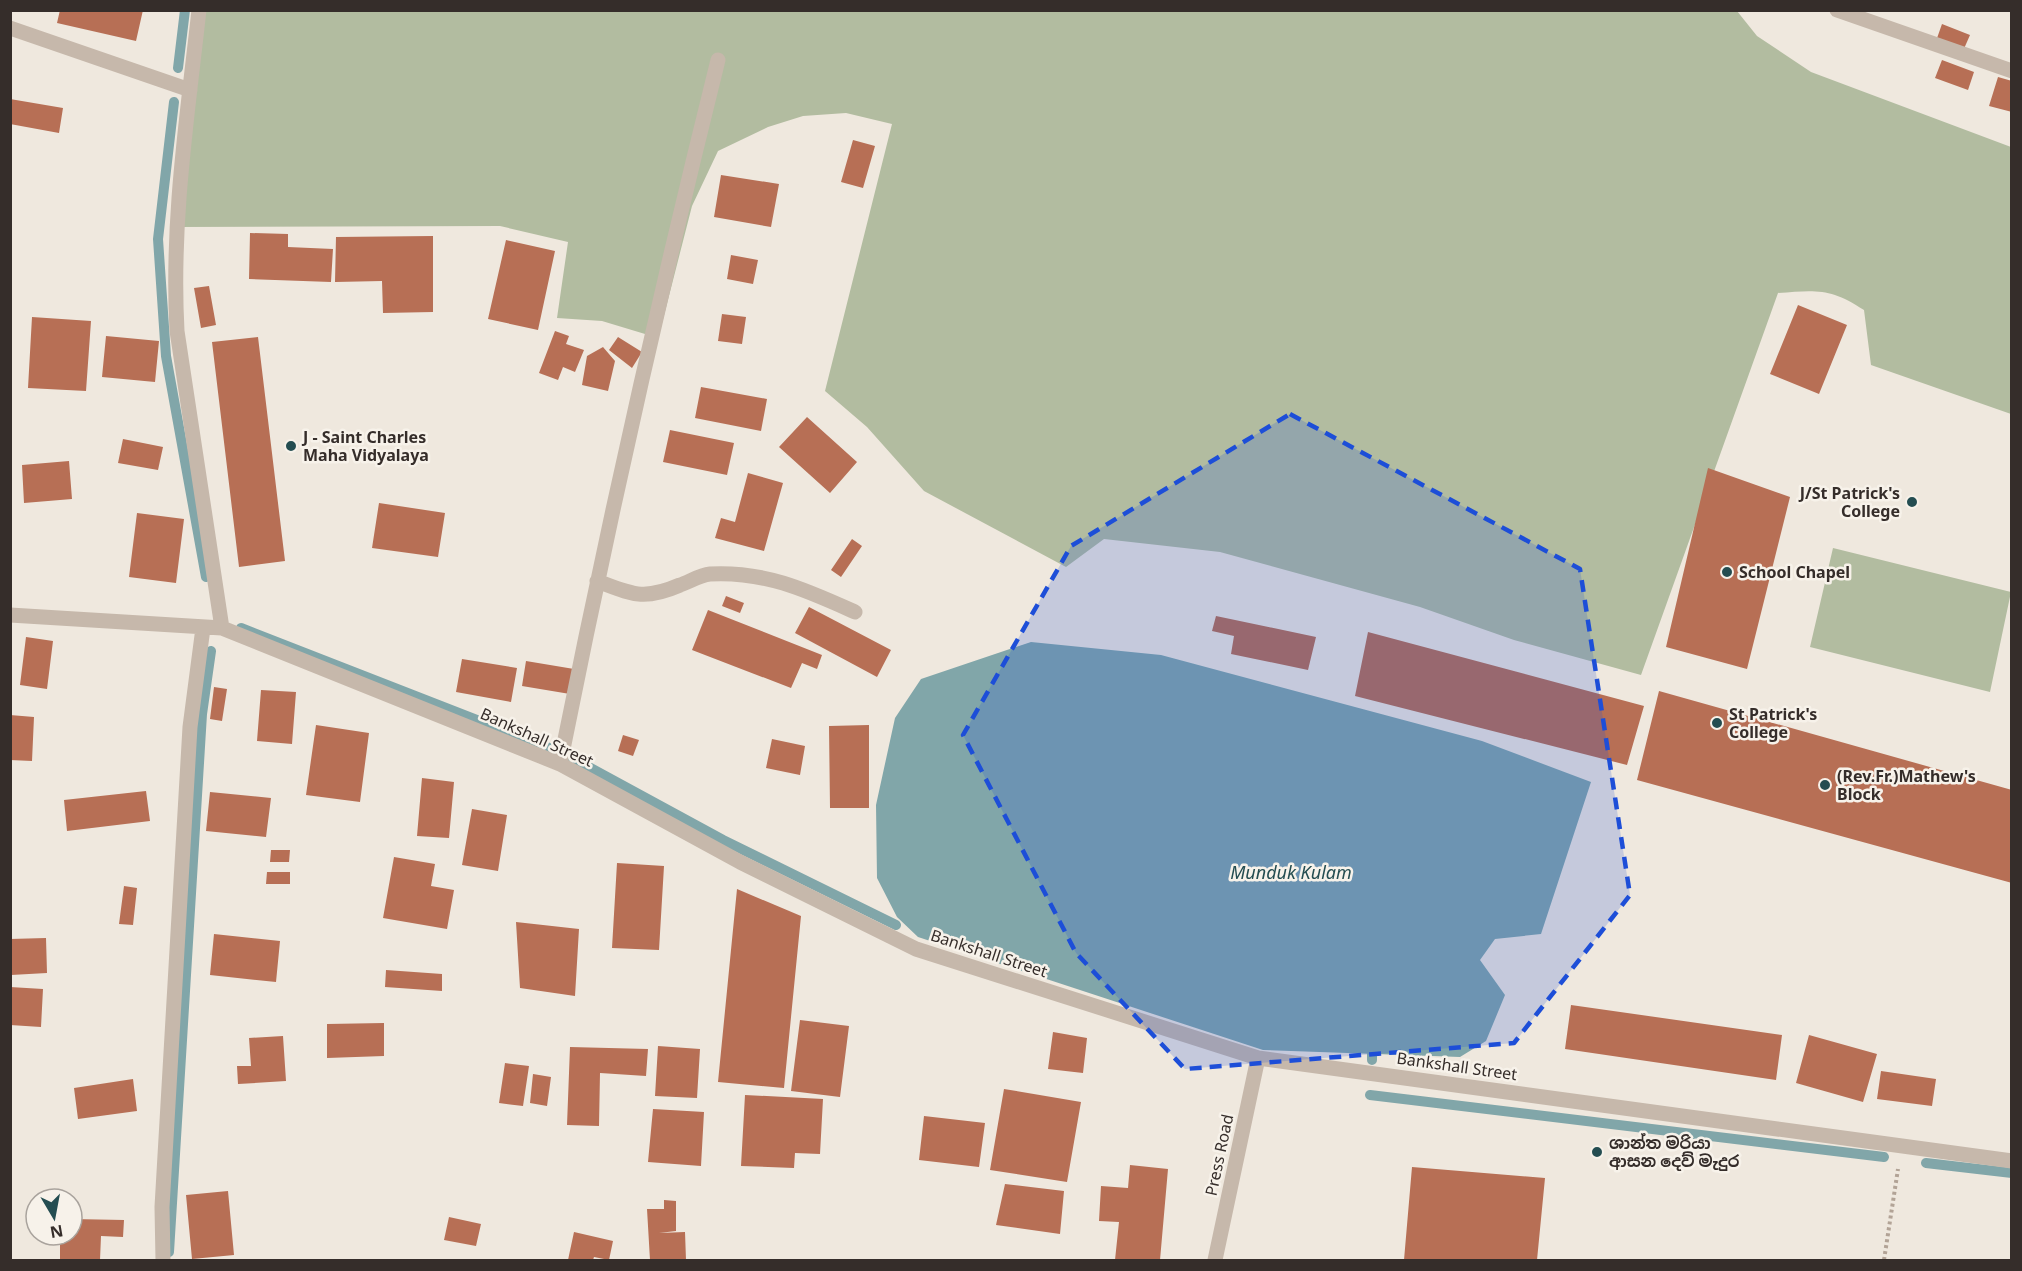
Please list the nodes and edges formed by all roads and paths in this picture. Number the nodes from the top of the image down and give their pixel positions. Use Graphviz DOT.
graph roads {
  1 [pos="199,10"];
  2 [pos="1837,10"];
  3 [pos="10,28"];
  4 [pos="718,60"];
  5 [pos="2012,71"];
  6 [pos="190,90"];
  7 [pos="597,581"];
  8 [pos="855,612"];
  9 [pos="10,615"];
  10 [pos="203,628"];
  11 [pos="222,628"];
  12 [pos="560,764"];
  13 [pos="1258,1058"];
  14 [pos="1902,1144"];
  15 [pos="2012,1161"];
  16 [pos="163,1260"];
  17 [pos="1215,1260"];
  18 [pos="1884,1260"];
  1 -- 6 [label="street"];
  2 -- 5 [label="street"];
  3 -- 6 [label="street"];
  4 -- 7 [label="street"];
  6 -- 11 [label="street"];
  7 -- 8 [label="street"];
  7 -- 12 [label="street"];
  9 -- 10 [label="street, Bankshall Street"];
  10 -- 11 [label="street, Bankshall Street"];
  10 -- 16 [label="street"];
  11 -- 12 [label="street, Bankshall Street"];
  12 -- 13 [label="street, Bankshall Street"];
  13 -- 14 [label="street, Bankshall Street"];
  13 -- 17 [label="street, Press Road"];
  14 -- 15 [label="street, Bankshall Street"];
  14 -- 18 [label="path"];
}
